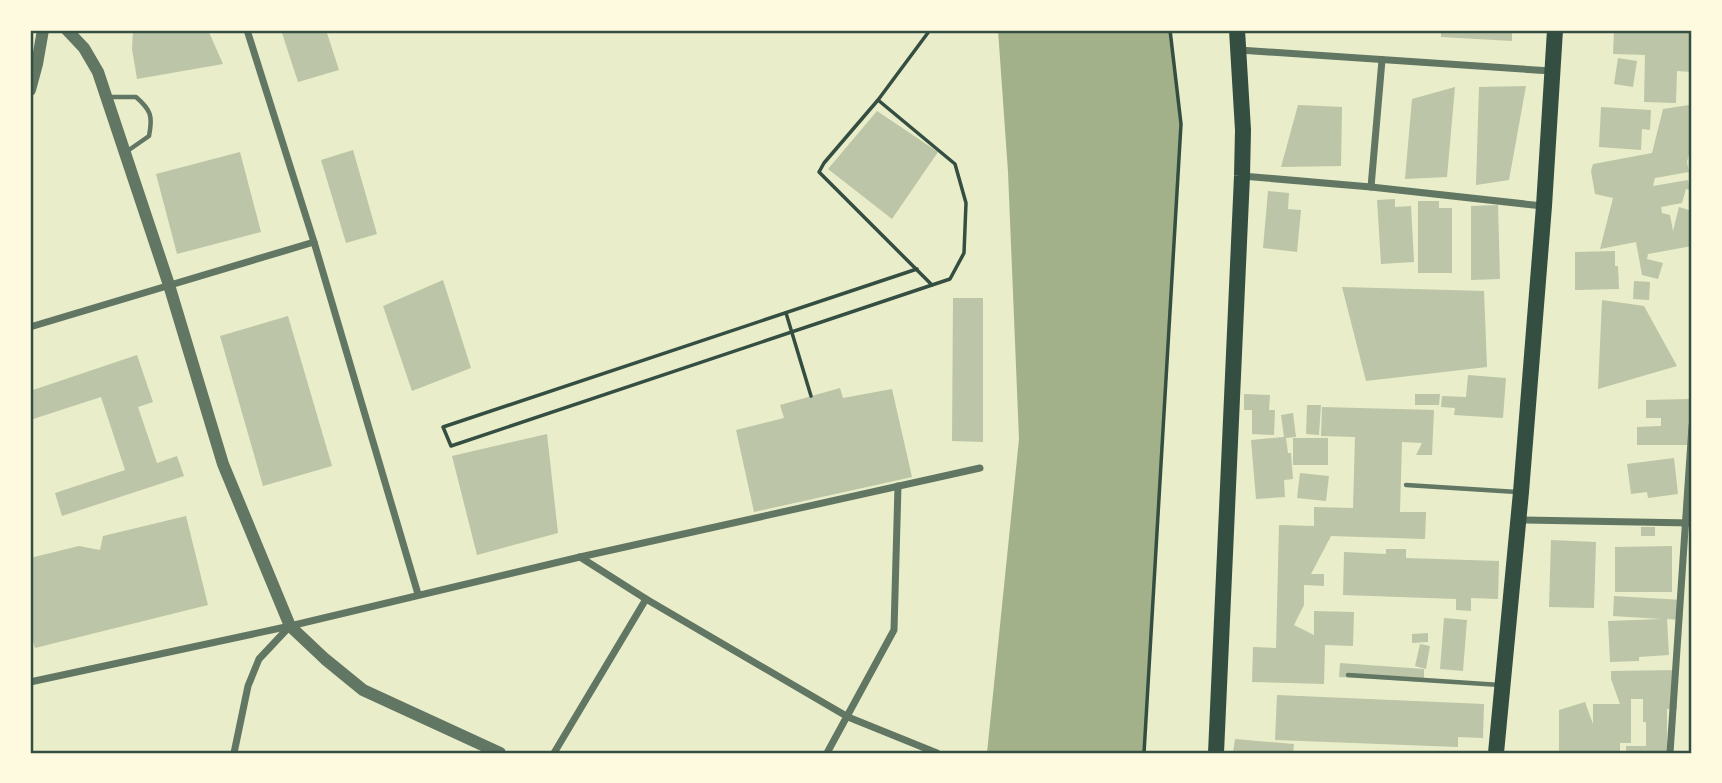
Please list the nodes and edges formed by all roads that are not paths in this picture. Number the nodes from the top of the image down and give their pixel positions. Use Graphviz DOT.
graph roads {
  1 [pos="43,30"];
  2 [pos="66,30"];
  3 [pos="247,30"];
  4 [pos="1237,30"];
  5 [pos="1555,30"];
  6 [pos="1239,50"];
  7 [pos="1382,60"];
  8 [pos="1552,71"];
  9 [pos="30,90"];
  10 [pos="107,97"];
  11 [pos="125,152"];
  12 [pos="1242,176"];
  13 [pos="1371,187"];
  14 [pos="1544,206"];
  15 [pos="314,242"];
  16 [pos="169,285"];
  17 [pos="30,327"];
  18 [pos="1692,426"];
  19 [pos="980,468"];
  20 [pos="1406,485"];
  21 [pos="898,486"];
  22 [pos="1521,492"];
  23 [pos="1518,520"];
  24 [pos="1689,523"];
  25 [pos="580,556"];
  26 [pos="418,594"];
  27 [pos="646,599"];
  28 [pos="290,626"];
  29 [pos="1348,675"];
  30 [pos="30,682"];
  31 [pos="1504,685"];
  32 [pos="848,717"];
  33 [pos="234,753"];
  34 [pos="500,753"];
  35 [pos="554,753"];
  36 [pos="827,753"];
  37 [pos="937,753"];
  38 [pos="1216,753"];
  39 [pos="1496,753"];
  40 [pos="1670,753"];
  1 -- 9 [label="street"];
  2 -- 10 [label="street"];
  3 -- 15 [label="street"];
  4 -- 6 [label="highway"];
  5 -- 8 [label="highway"];
  6 -- 7 [label="street"];
  6 -- 12 [label="highway"];
  7 -- 8 [label="street"];
  7 -- 13 [label="street"];
  8 -- 14 [label="highway"];
  10 -- 11 [label="street"];
  10 -- 11 [label="lane"];
  11 -- 16 [label="street"];
  12 -- 13 [label="street"];
  12 -- 38 [label="highway"];
  13 -- 14 [label="street"];
  14 -- 22 [label="highway"];
  15 -- 16 [label="street"];
  15 -- 26 [label="street"];
  16 -- 17 [label="street"];
  16 -- 28 [label="street"];
  18 -- 24 [label="street"];
  19 -- 21 [label="street"];
  20 -- 22 [label="lane"];
  21 -- 25 [label="street"];
  21 -- 32 [label="street"];
  22 -- 23 [label="highway"];
  23 -- 24 [label="street"];
  23 -- 31 [label="highway"];
  24 -- 40 [label="street"];
  25 -- 26 [label="street"];
  25 -- 27 [label="street"];
  26 -- 28 [label="street"];
  27 -- 32 [label="street"];
  27 -- 35 [label="street"];
  28 -- 30 [label="street"];
  28 -- 33 [label="street"];
  28 -- 34 [label="street"];
  29 -- 31 [label="lane"];
  31 -- 39 [label="highway"];
  32 -- 36 [label="street"];
  32 -- 37 [label="street"];
}
